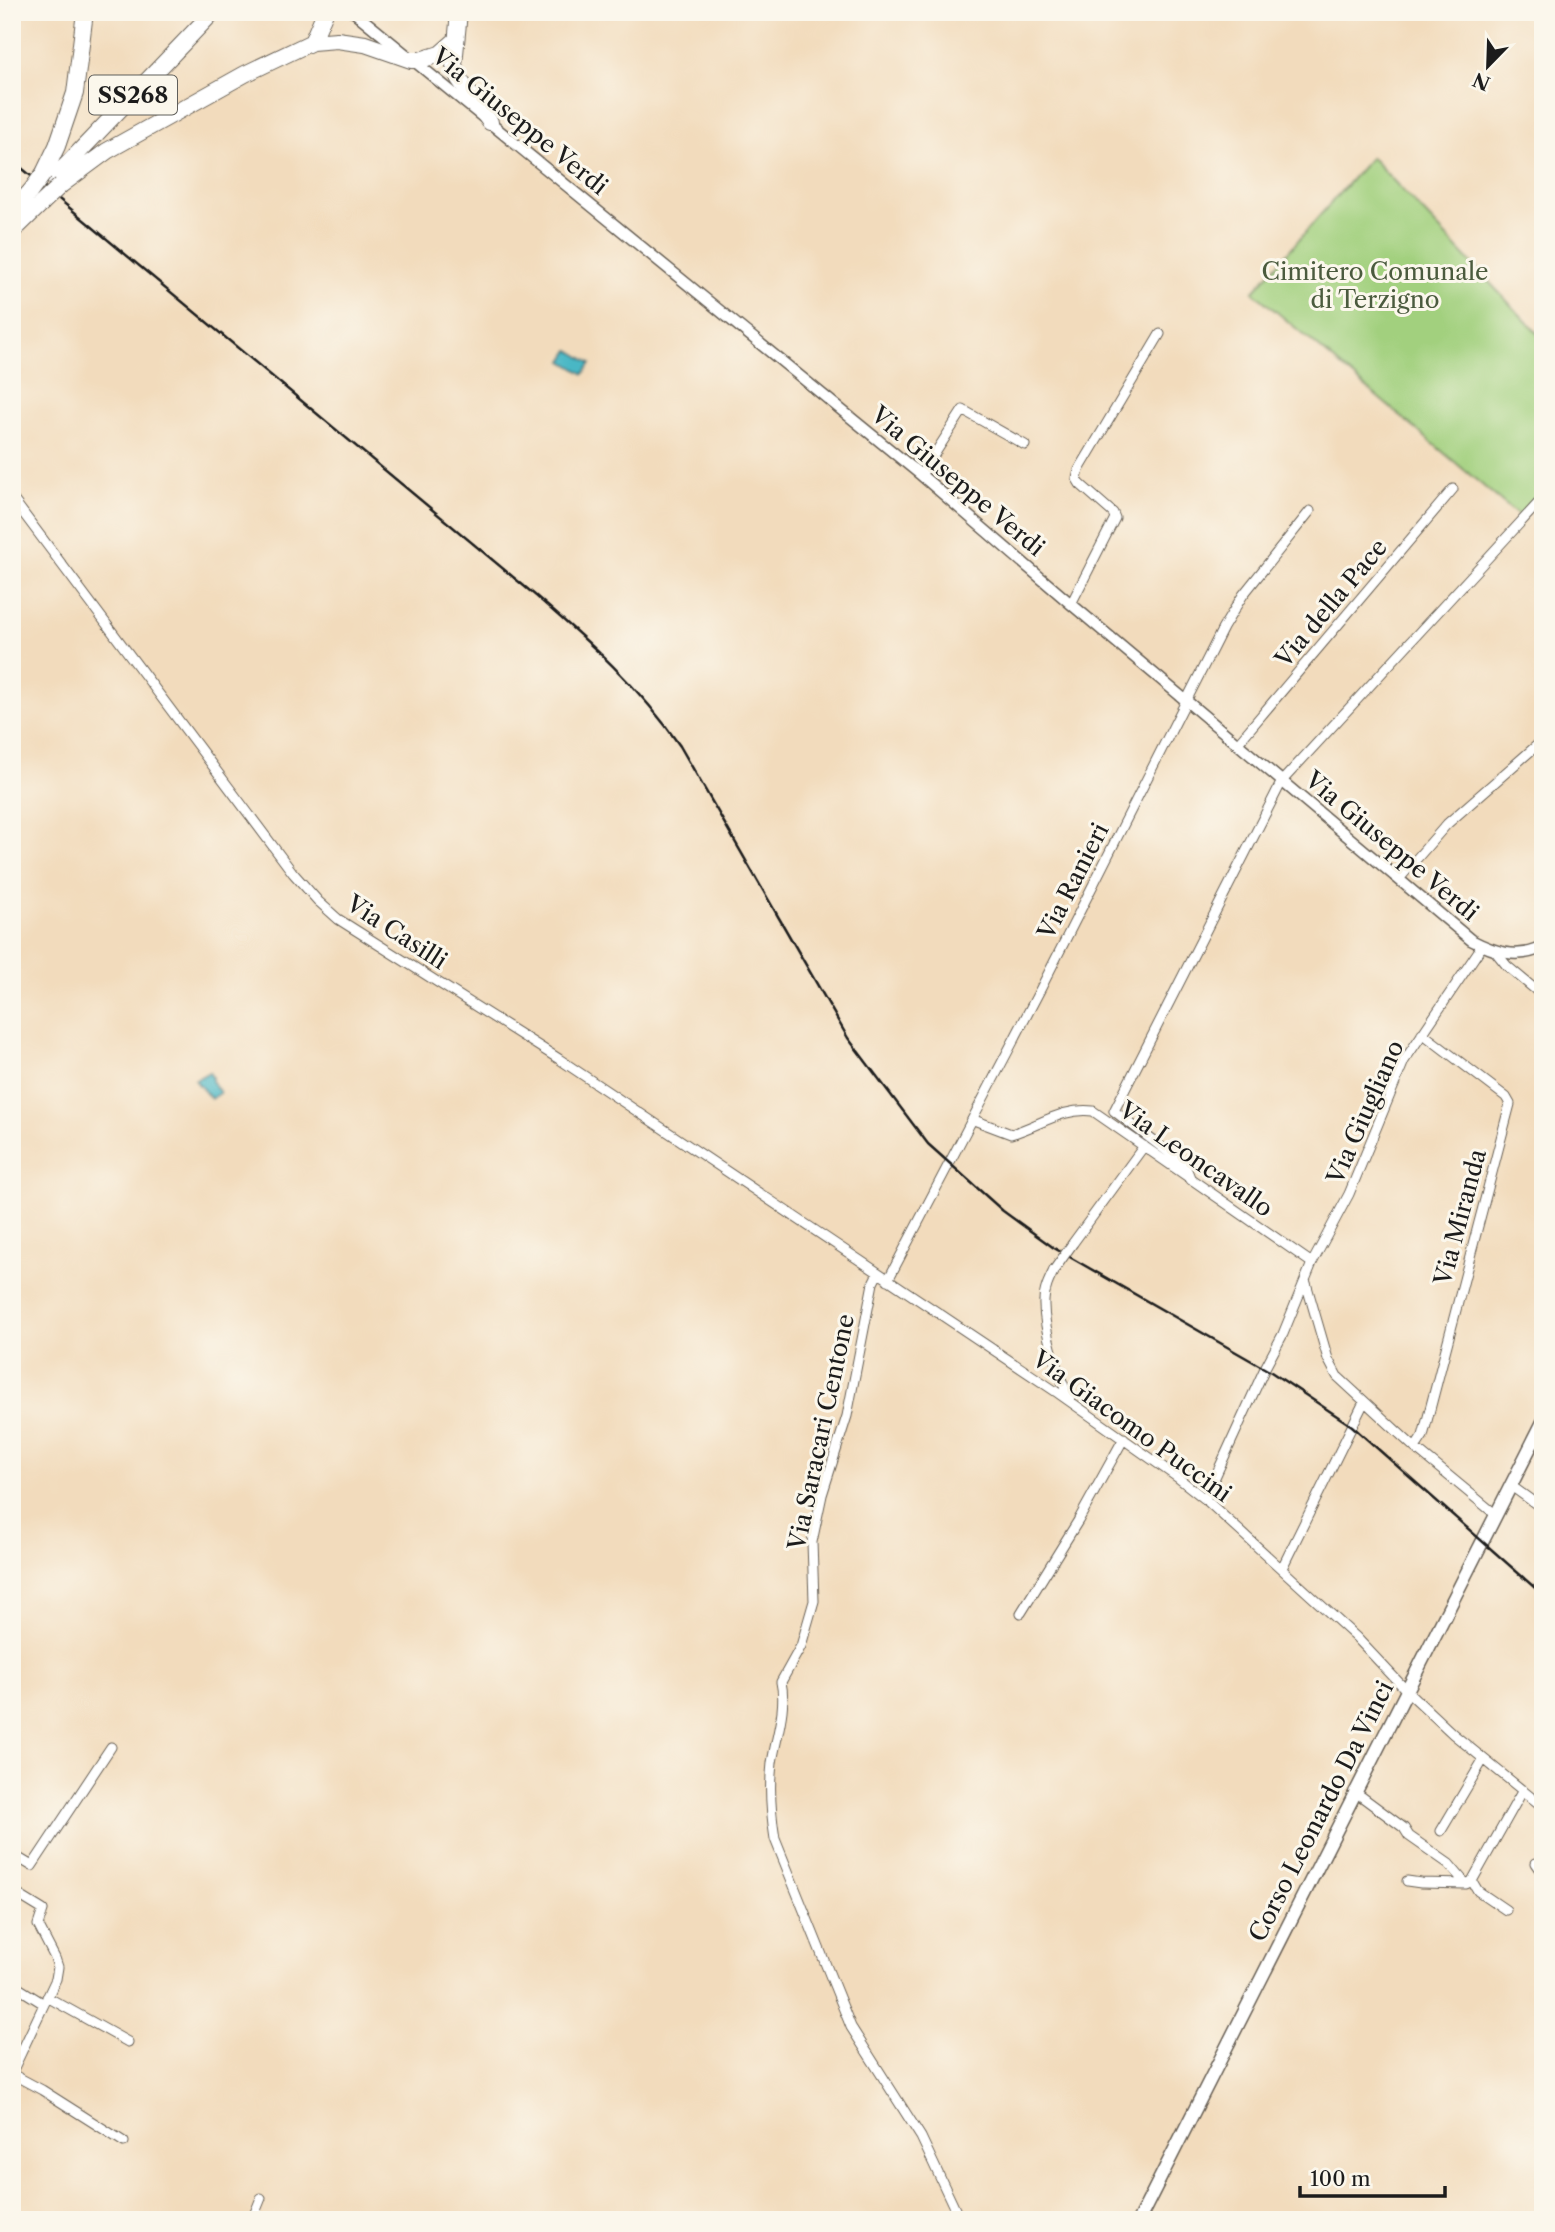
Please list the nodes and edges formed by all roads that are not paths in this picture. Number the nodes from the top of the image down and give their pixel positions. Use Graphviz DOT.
graph roads {
  1 [pos="85,12"];
  2 [pos="213,12"];
  3 [pos="326,12"];
  4 [pos="355,12"];
  5 [pos="459,12"];
  6 [pos="456,40"];
  7 [pos="312,41"];
  8 [pos="411,60"];
  9 [pos="490,122"];
  10 [pos="53,179"];
  11 [pos="36,198"];
  12 [pos="12,211"];
  13 [pos="12,222"];
  14 [pos="12,232"];
  15 [pos="1160,334"];
  16 [pos="1025,445"];
  17 [pos="921,475"];
  18 [pos="1453,489"];
  19 [pos="12,498"];
  20 [pos="1543,498"];
  21 [pos="1310,512"];
  22 [pos="1071,604"];
  23 [pos="1186,700"];
  24 [pos="1543,740"];
  25 [pos="1238,743"];
  26 [pos="1282,781"];
  27 [pos="1399,879"];
  28 [pos="1482,946"];
  29 [pos="1543,947"];
  30 [pos="1495,951"];
  31 [pos="1543,996"];
  32 [pos="1422,1033"];
  33 [pos="974,1120"];
  34 [pos="1143,1146"];
  35 [pos="1191,1180"];
  36 [pos="1312,1263"];
  37 [pos="878,1273"];
  38 [pos="888,1280"];
  39 [pos="1306,1283"];
  40 [pos="1364,1402"];
  41 [pos="1072,1403"];
  42 [pos="1543,1422"];
  43 [pos="1124,1438"];
  44 [pos="1415,1448"];
  45 [pos="1510,1485"];
  46 [pos="1205,1499"];
  47 [pos="1543,1509"];
  48 [pos="1495,1514"];
  49 [pos="1282,1568"];
  50 [pos="1021,1613"];
  51 [pos="1405,1690"];
  52 [pos="111,1747"];
  53 [pos="1483,1760"];
  54 [pos="1523,1790"];
  55 [pos="1354,1791"];
  56 [pos="1543,1807"];
  57 [pos="1441,1831"];
  58 [pos="12,1854"];
  59 [pos="1536,1863"];
  60 [pos="1543,1873"];
  61 [pos="1407,1881"];
  62 [pos="1469,1882"];
  63 [pos="12,1891"];
  64 [pos="1506,1910"];
  65 [pos="12,1984"];
  66 [pos="46,2000"];
  67 [pos="128,2042"];
  68 [pos="12,2073"];
  69 [pos="124,2142"];
  70 [pos="261,2198"];
  71 [pos="252,2220"];
  72 [pos="960,2220"];
  73 [pos="1139,2220"];
  1 -- 10 [label="highway"];
  2 -- 10 [label="highway, SS268"];
  3 -- 7 [label="highway"];
  4 -- 8 [label="street, Via Giuseppe Verdi"];
  5 -- 6 [label="highway"];
  6 -- 8 [label="highway"];
  6 -- 9 [label="highway"];
  7 -- 8 [label="highway"];
  7 -- 10 [label="highway"];
  8 -- 9 [label="street, Via Giuseppe Verdi"];
  9 -- 17 [label="street, Via Giuseppe Verdi"];
  10 -- 11 [label="highway, bridge"];
  11 -- 12 [label="highway"];
  11 -- 13 [label="highway"];
  11 -- 14 [label="highway"];
  15 -- 22 [label="street"];
  16 -- 17 [label="street"];
  17 -- 22 [label="street, Via Giuseppe Verdi"];
  18 -- 25 [label="street, Via della Pace"];
  19 -- 37 [label="street, Via Casilli"];
  20 -- 26 [label="street"];
  21 -- 23 [label="street, Via Ranieri"];
  22 -- 23 [label="street, Via Giuseppe Verdi"];
  23 -- 25 [label="street, Via Giuseppe Verdi"];
  23 -- 33 [label="street, Via Ranieri"];
  24 -- 27 [label="street"];
  25 -- 26 [label="street, Via Giuseppe Verdi"];
  26 -- 27 [label="street, Via Giuseppe Verdi"];
  26 -- 35 [label="street"];
  27 -- 28 [label="street, Via Giuseppe Verdi"];
  28 -- 30 [label="street, Via Giuseppe Verdi"];
  28 -- 32 [label="street, Via Giugliano"];
  29 -- 30 [label="street, Via Giuseppe Verdi"];
  30 -- 31 [label="street"];
  32 -- 36 [label="street, Via Giugliano"];
  32 -- 44 [label="street, Via Miranda"];
  33 -- 34 [label="street, Via Leoncavallo"];
  33 -- 38 [label="street, Via Ranieri"];
  34 -- 35 [label="street, Via Leoncavallo"];
  34 -- 41 [label="street, bridge"];
  35 -- 36 [label="street, Via Leoncavallo"];
  36 -- 39 [label="street, Via Giugliano"];
  37 -- 38 [label="street, Via Giacomo Puccini"];
  37 -- 72 [label="street, Via Saracari Centone"];
  38 -- 41 [label="street, Via Giacomo Puccini"];
  39 -- 40 [label="street"];
  39 -- 46 [label="street, Via Giugliano"];
  40 -- 44 [label="street"];
  40 -- 49 [label="street"];
  41 -- 43 [label="street, Via Giacomo Puccini"];
  42 -- 45 [label="main road, Corso Leonardo Da Vinci"];
  43 -- 46 [label="street, Via Giacomo Puccini"];
  43 -- 50 [label="street"];
  44 -- 48 [label="street"];
  45 -- 47 [label="street"];
  45 -- 48 [label="main road, Corso Leonardo Da Vinci"];
  46 -- 49 [label="street, Via Giacomo Puccini"];
  48 -- 51 [label="main road, Corso Leonardo Da Vinci"];
  49 -- 51 [label="street, Via Giacomo Puccini"];
  51 -- 53 [label="street, Via Giacomo Puccini"];
  51 -- 55 [label="main road, Corso Leonardo Da Vinci"];
  52 -- 58 [label="street"];
  53 -- 54 [label="street, Via Giacomo Puccini"];
  53 -- 57 [label="street"];
  54 -- 56 [label="street, Via Giacomo Puccini"];
  54 -- 62 [label="street"];
  55 -- 62 [label="street"];
  55 -- 73 [label="main road, Corso Leonardo Da Vinci"];
  59 -- 60 [label="street"];
  61 -- 62 [label="street"];
  62 -- 64 [label="street"];
  63 -- 66 [label="street"];
  65 -- 66 [label="street"];
  66 -- 67 [label="street"];
  66 -- 68 [label="street"];
  68 -- 69 [label="street"];
  70 -- 71 [label="street"];
}
